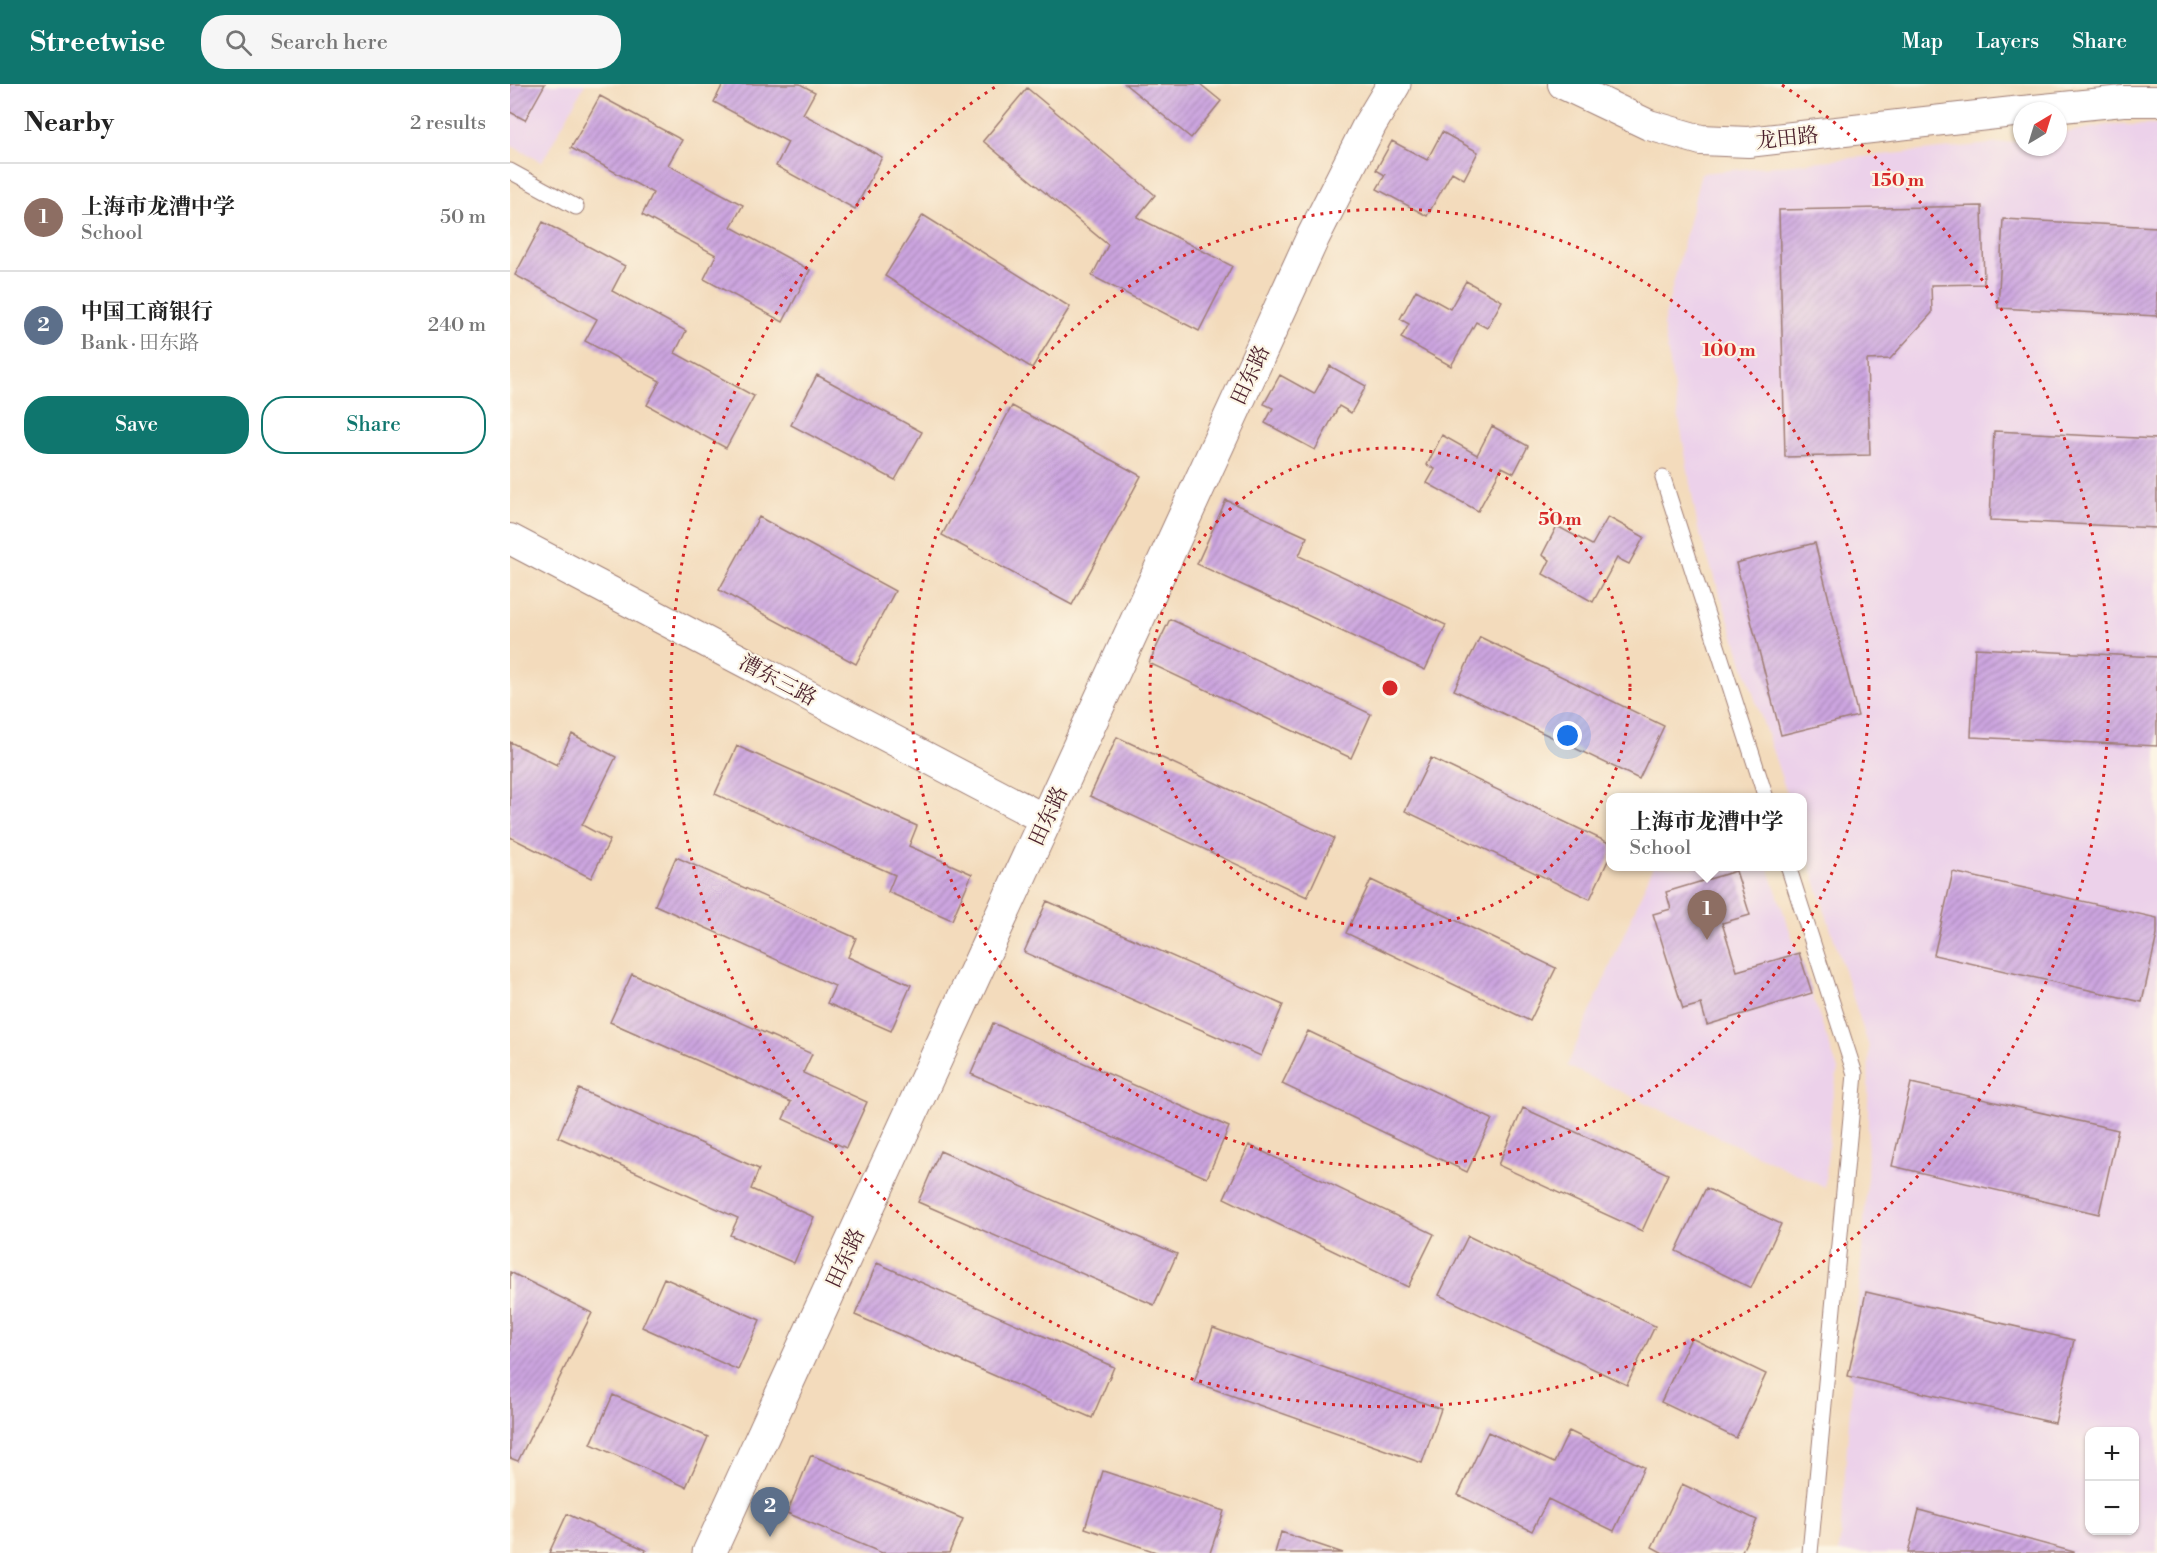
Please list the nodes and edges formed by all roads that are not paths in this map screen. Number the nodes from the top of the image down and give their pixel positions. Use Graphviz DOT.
graph roads {
  1 [pos="1394,84"];
  2 [pos="1563,84"];
  3 [pos="2157,101"];
  4 [pos="2067,106"];
  5 [pos="2013,112"];
  6 [pos="510,171"];
  7 [pos="576,207"];
  8 [pos="1663,478"];
  9 [pos="510,539"];
  10 [pos="1764,793"];
  11 [pos="1046,820"];
  12 [pos="1789,871"];
  13 [pos="709,1553"];
  14 [pos="1810,1553"];
  1 -- 11 [label="street, 田东路"];
  2 -- 5 [label="street, 龙田路"];
  3 -- 4 [label="street, 龙田路"];
  6 -- 7 [label="lane"];
  8 -- 10 [label="lane"];
  9 -- 11 [label="street, 漕东三路"];
  11 -- 13 [label="street, 田东路"];
  12 -- 14 [label="lane"];
}
